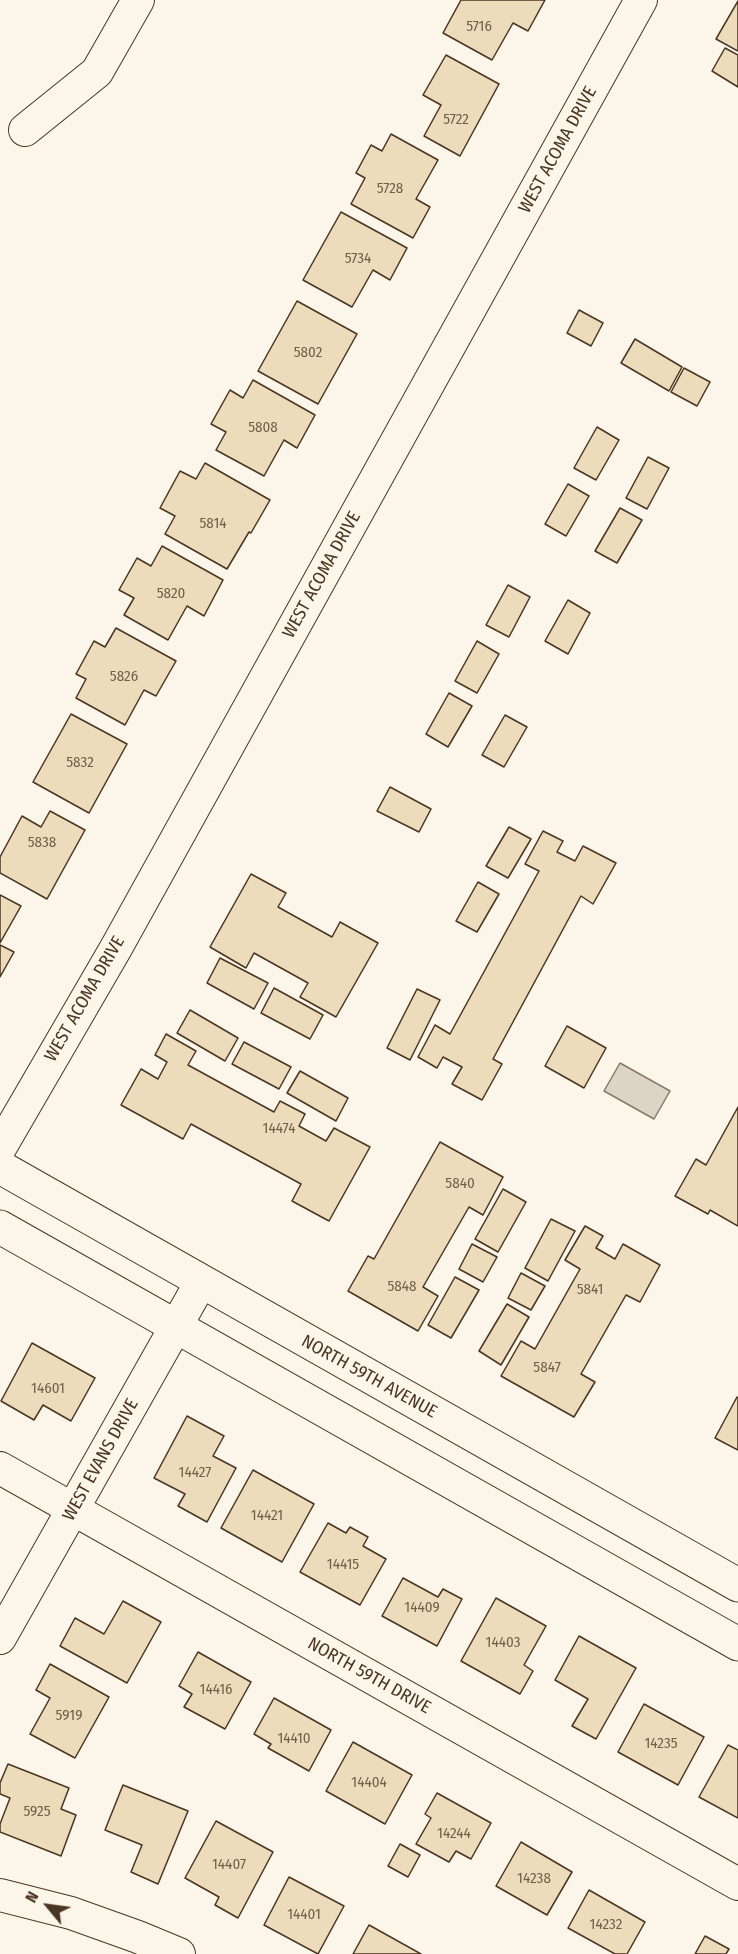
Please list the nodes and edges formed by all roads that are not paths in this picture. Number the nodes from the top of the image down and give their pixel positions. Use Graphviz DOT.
graph roads {
  1 [pos="138,0"];
  2 [pos="641,0"];
  3 [pos="25,130"];
  4 [pos="0,1148"];
  5 [pos="0,1167"];
  6 [pos="0,1227"];
  7 [pos="201,1282"];
  8 [pos="176,1327"];
  9 [pos="0,1468"];
  10 [pos="73,1509"];
  11 [pos="738,1585"];
  12 [pos="0,1638"];
  13 [pos="738,1644"];
  14 [pos="738,1884"];
  15 [pos="0,1895"];
  16 [pos="179,1954"];
  1 -- 3 [label="street"];
  2 -- 4 [label="street, WEST ACOMA DRIVE"];
  5 -- 7 [label="main road, NORTH 59TH AVENUE"];
  6 -- 8 [label="main road"];
  7 -- 8 [label="street, WEST EVANS DRIVE"];
  7 -- 11 [label="main road, NORTH 59TH AVENUE"];
  8 -- 10 [label="street, WEST EVANS DRIVE"];
  8 -- 13 [label="main road"];
  9 -- 10 [label="street, NORTH 59TH DRIVE"];
  10 -- 12 [label="street, WEST EVANS DRIVE"];
  10 -- 14 [label="street, NORTH 59TH DRIVE"];
  15 -- 16 [label="street"];
}
